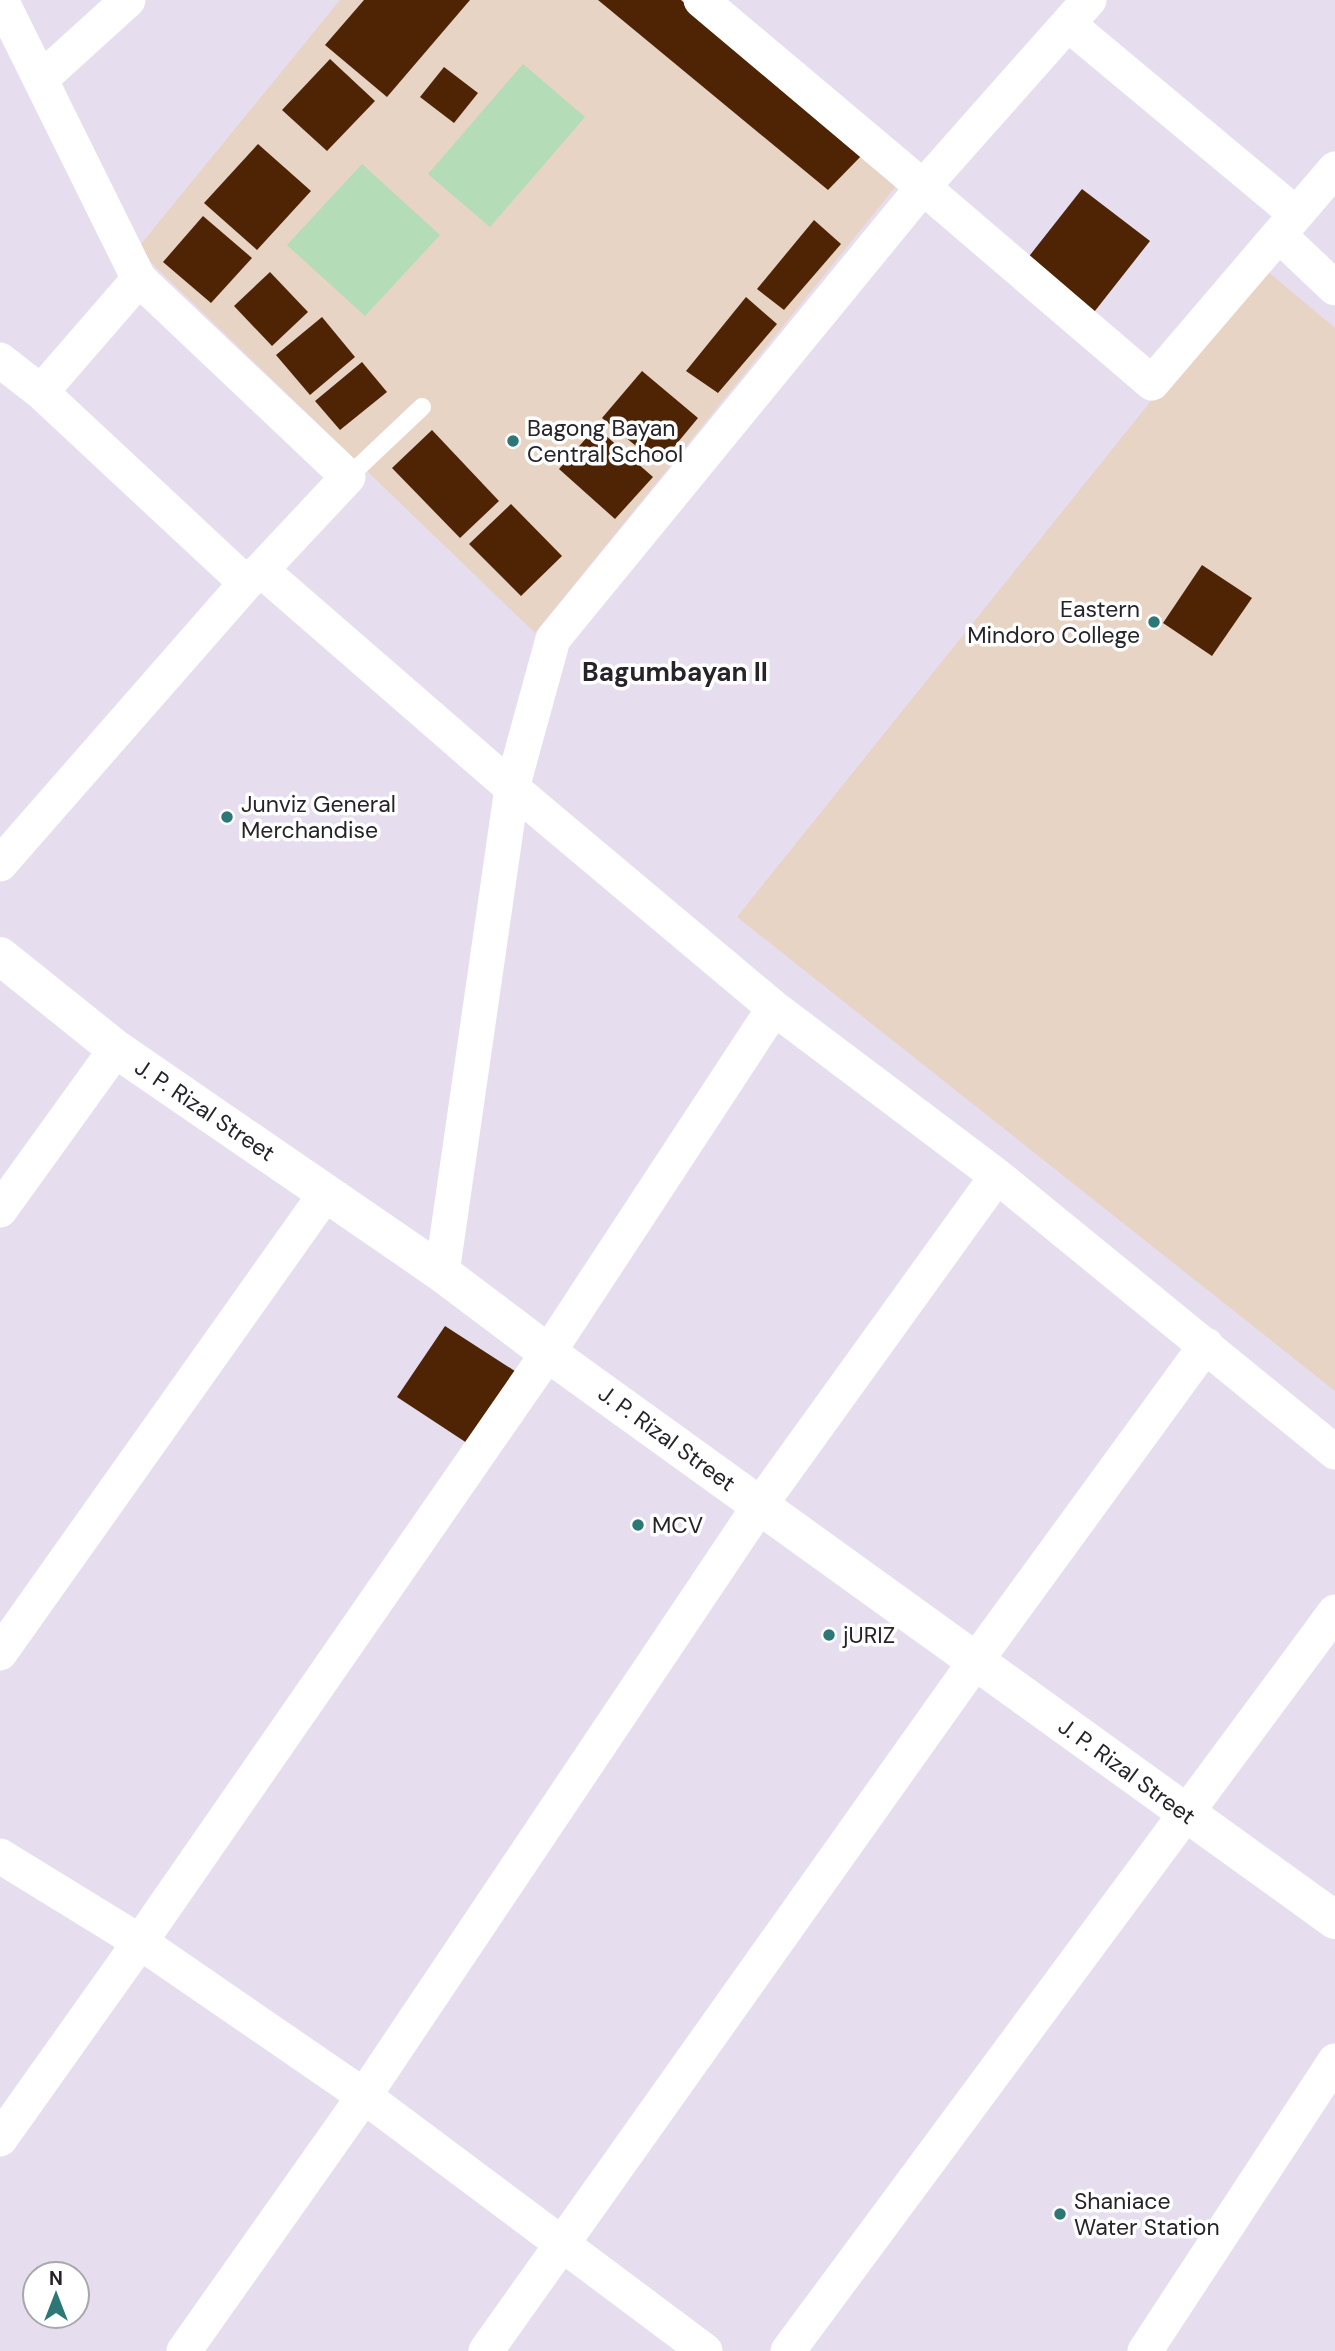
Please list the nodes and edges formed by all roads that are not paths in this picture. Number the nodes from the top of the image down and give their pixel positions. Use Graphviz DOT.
graph roads {
  1 [pos="1,0"];
  2 [pos="128,0"];
  3 [pos="701,0"];
  4 [pos="1078,12"];
  5 [pos="41,79"];
  6 [pos="1335,169"];
  7 [pos="923,187"];
  8 [pos="1287,225"];
  9 [pos="139,279"];
  10 [pos="1335,288"];
  11 [pos="0,360"];
  12 [pos="41,392"];
  13 [pos="422,407"];
  14 [pos="348,477"];
  15 [pos="253,577"];
  16 [pos="512,788"];
  17 [pos="0,864"];
  18 [pos="0,957"];
  19 [pos="774,1009"];
  20 [pos="116,1049"];
  21 [pos="997,1176"];
  22 [pos="326,1193"];
  23 [pos="0,1210"];
  24 [pos="442,1273"];
  25 [pos="1206,1345"];
  26 [pos="548,1353"];
  27 [pos="1335,1452"];
  28 [pos="760,1505"];
  29 [pos="1335,1612"];
  30 [pos="0,1653"];
  31 [pos="975,1662"];
  32 [pos="1187,1814"];
  33 [pos="0,1856"];
  34 [pos="1335,1920"];
  35 [pos="140,1942"];
  36 [pos="1335,2061"];
  37 [pos="364,2096"];
  38 [pos="0,2139"];
  39 [pos="562,2245"];
  40 [pos="184,2351"];
  41 [pos="486,2351"];
  42 [pos="705,2351"];
  43 [pos="788,2351"];
  44 [pos="1145,2351"];
  1 -- 5 [label="street"];
  2 -- 5 [label="street"];
  3 -- 7 [label="street"];
  4 -- 7 [label="street"];
  4 -- 8 [label="street"];
  5 -- 9 [label="street"];
  6 -- 8 [label="street"];
  7 -- 8 [label="street"];
  7 -- 16 [label="street"];
  8 -- 10 [label="street"];
  9 -- 12 [label="street"];
  9 -- 14 [label="street"];
  11 -- 12 [label="street"];
  12 -- 15 [label="street"];
  13 -- 14 [label="lane"];
  14 -- 15 [label="street"];
  15 -- 16 [label="street"];
  15 -- 17 [label="street"];
  16 -- 19 [label="street"];
  16 -- 24 [label="street"];
  18 -- 20 [label="main road, J. P. Rizal Street"];
  19 -- 21 [label="street"];
  19 -- 26 [label="street"];
  20 -- 22 [label="main road, J. P. Rizal Street"];
  20 -- 23 [label="street"];
  21 -- 25 [label="street"];
  21 -- 28 [label="street"];
  22 -- 24 [label="main road, J. P. Rizal Street"];
  22 -- 30 [label="street"];
  24 -- 26 [label="main road, J. P. Rizal Street"];
  25 -- 27 [label="street"];
  25 -- 31 [label="street"];
  26 -- 28 [label="main road, J. P. Rizal Street"];
  26 -- 35 [label="street"];
  28 -- 31 [label="main road, J. P. Rizal Street"];
  28 -- 37 [label="street"];
  29 -- 32 [label="street"];
  31 -- 32 [label="main road, J. P. Rizal Street"];
  31 -- 39 [label="street"];
  32 -- 34 [label="main road, J. P. Rizal Street"];
  32 -- 43 [label="street"];
  33 -- 35 [label="street"];
  35 -- 37 [label="street"];
  35 -- 38 [label="street"];
  36 -- 44 [label="street"];
  37 -- 39 [label="street"];
  37 -- 40 [label="street"];
  39 -- 41 [label="street"];
  39 -- 42 [label="street"];
}
